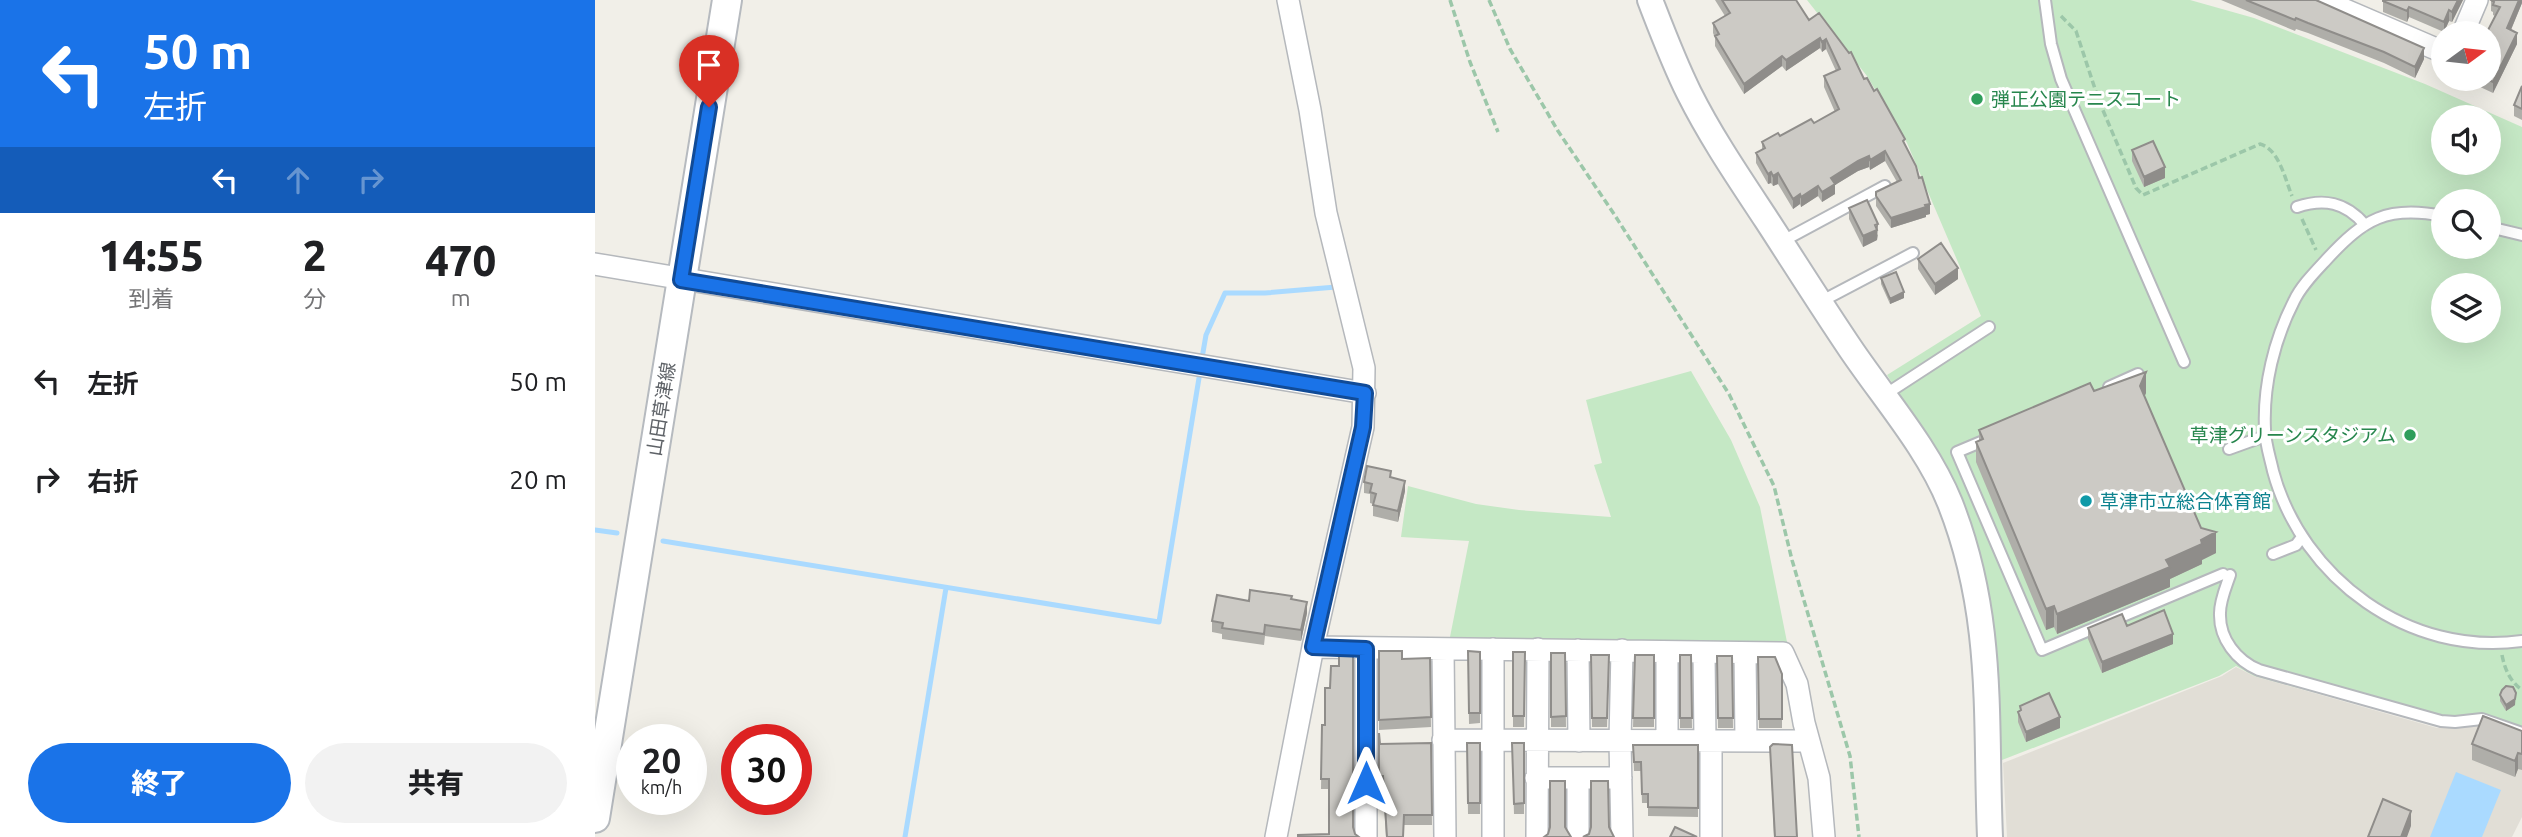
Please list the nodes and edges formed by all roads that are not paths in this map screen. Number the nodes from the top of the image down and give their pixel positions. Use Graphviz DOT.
graph roads {
  1 [pos="727,0"];
  2 [pos="1288,0"];
  3 [pos="1650,0"];
  4 [pos="2045,0"];
  5 [pos="2322,0"];
  6 [pos="2477,0"];
  7 [pos="2361,8"];
  8 [pos="2468,21"];
  9 [pos="2431,46"];
  10 [pos="1885,186"];
  11 [pos="2297,207"];
  12 [pos="2431,214"];
  13 [pos="2365,225"];
  14 [pos="2501,230"];
  15 [pos="2522,234"];
  16 [pos="1781,242"];
  17 [pos="1913,253"];
  18 [pos="595,264"];
  19 [pos="681,280"];
  20 [pos="1819,302"];
  21 [pos="1989,327"];
  22 [pos="2184,362"];
  23 [pos="2138,374"];
  24 [pos="2102,389"];
  25 [pos="1365,393"];
  26 [pos="1883,396"];
  27 [pos="1993,436"];
  28 [pos="2266,436"];
  29 [pos="2229,449"];
  30 [pos="2302,537"];
  31 [pos="2273,554"];
  32 [pos="2522,641"];
  33 [pos="1313,647"];
  34 [pos="1366,649"];
  35 [pos="1443,649"];
  36 [pos="1493,649"];
  37 [pos="1538,649"];
  38 [pos="1578,650"];
  39 [pos="1622,650"];
  40 [pos="1667,652"];
  41 [pos="1704,653"];
  42 [pos="1745,653"];
  43 [pos="2522,733"];
  44 [pos="1492,739"];
  45 [pos="1443,740"];
  46 [pos="1537,741"];
  47 [pos="1579,741"];
  48 [pos="1620,741"];
  49 [pos="1667,741"];
  50 [pos="1708,741"];
  51 [pos="1746,741"];
  52 [pos="1808,741"];
  53 [pos="1536,778"];
  54 [pos="1621,778"];
  55 [pos="1578,779"];
  56 [pos="595,818"];
  57 [pos="1276,837"];
  58 [pos="1366,837"];
  59 [pos="1445,837"];
  60 [pos="1493,837"];
  61 [pos="1537,837"];
  62 [pos="1578,837"];
  63 [pos="1622,837"];
  64 [pos="1711,837"];
  65 [pos="1824,837"];
  66 [pos="1990,837"];
  1 -- 19 [label="main road, 山田草津線"];
  2 -- 25 [label="street"];
  3 -- 16 [label="street"];
  4 -- 22 [label="lane"];
  5 -- 7 [label="street"];
  6 -- 8 [label="street"];
  7 -- 9 [label="street"];
  10 -- 16 [label="lane"];
  11 -- 13 [label="lane"];
  12 -- 13 [label="lane"];
  13 -- 28 [label="lane"];
  14 -- 15 [label="lane"];
  16 -- 20 [label="street"];
  17 -- 20 [label="lane"];
  18 -- 19 [label="street"];
  19 -- 25 [label="street"];
  19 -- 56 [label="main road, 山田草津線"];
  20 -- 26 [label="street"];
  21 -- 26 [label="lane"];
  23 -- 24 [label="lane"];
  25 -- 33 [label="street"];
  26 -- 66 [label="street"];
  27 -- 43 [label="lane"];
  28 -- 29 [label="lane"];
  28 -- 30 [label="lane"];
  30 -- 31 [label="lane"];
  30 -- 32 [label="lane"];
  33 -- 34 [label="street"];
  33 -- 57 [label="street"];
  34 -- 35 [label="street"];
  34 -- 58 [label="street"];
  35 -- 36 [label="street"];
  35 -- 45 [label="street"];
  36 -- 37 [label="street"];
  36 -- 44 [label="street"];
  37 -- 38 [label="street"];
  37 -- 46 [label="street"];
  38 -- 39 [label="street"];
  38 -- 47 [label="street"];
  39 -- 40 [label="street"];
  39 -- 48 [label="street"];
  40 -- 41 [label="street"];
  40 -- 49 [label="street"];
  41 -- 42 [label="street"];
  41 -- 50 [label="street"];
  42 -- 51 [label="street"];
  42 -- 52 [label="street"];
  44 -- 45 [label="street"];
  44 -- 46 [label="street"];
  44 -- 60 [label="street"];
  45 -- 59 [label="street"];
  46 -- 47 [label="street"];
  46 -- 53 [label="street"];
  47 -- 48 [label="street"];
  48 -- 49 [label="street"];
  48 -- 54 [label="street"];
  49 -- 50 [label="street"];
  50 -- 51 [label="street"];
  50 -- 64 [label="street"];
  51 -- 52 [label="street"];
  52 -- 65 [label="street"];
  53 -- 55 [label="street"];
  53 -- 61 [label="street"];
  54 -- 55 [label="street"];
  54 -- 63 [label="street"];
  55 -- 62 [label="street"];
}
